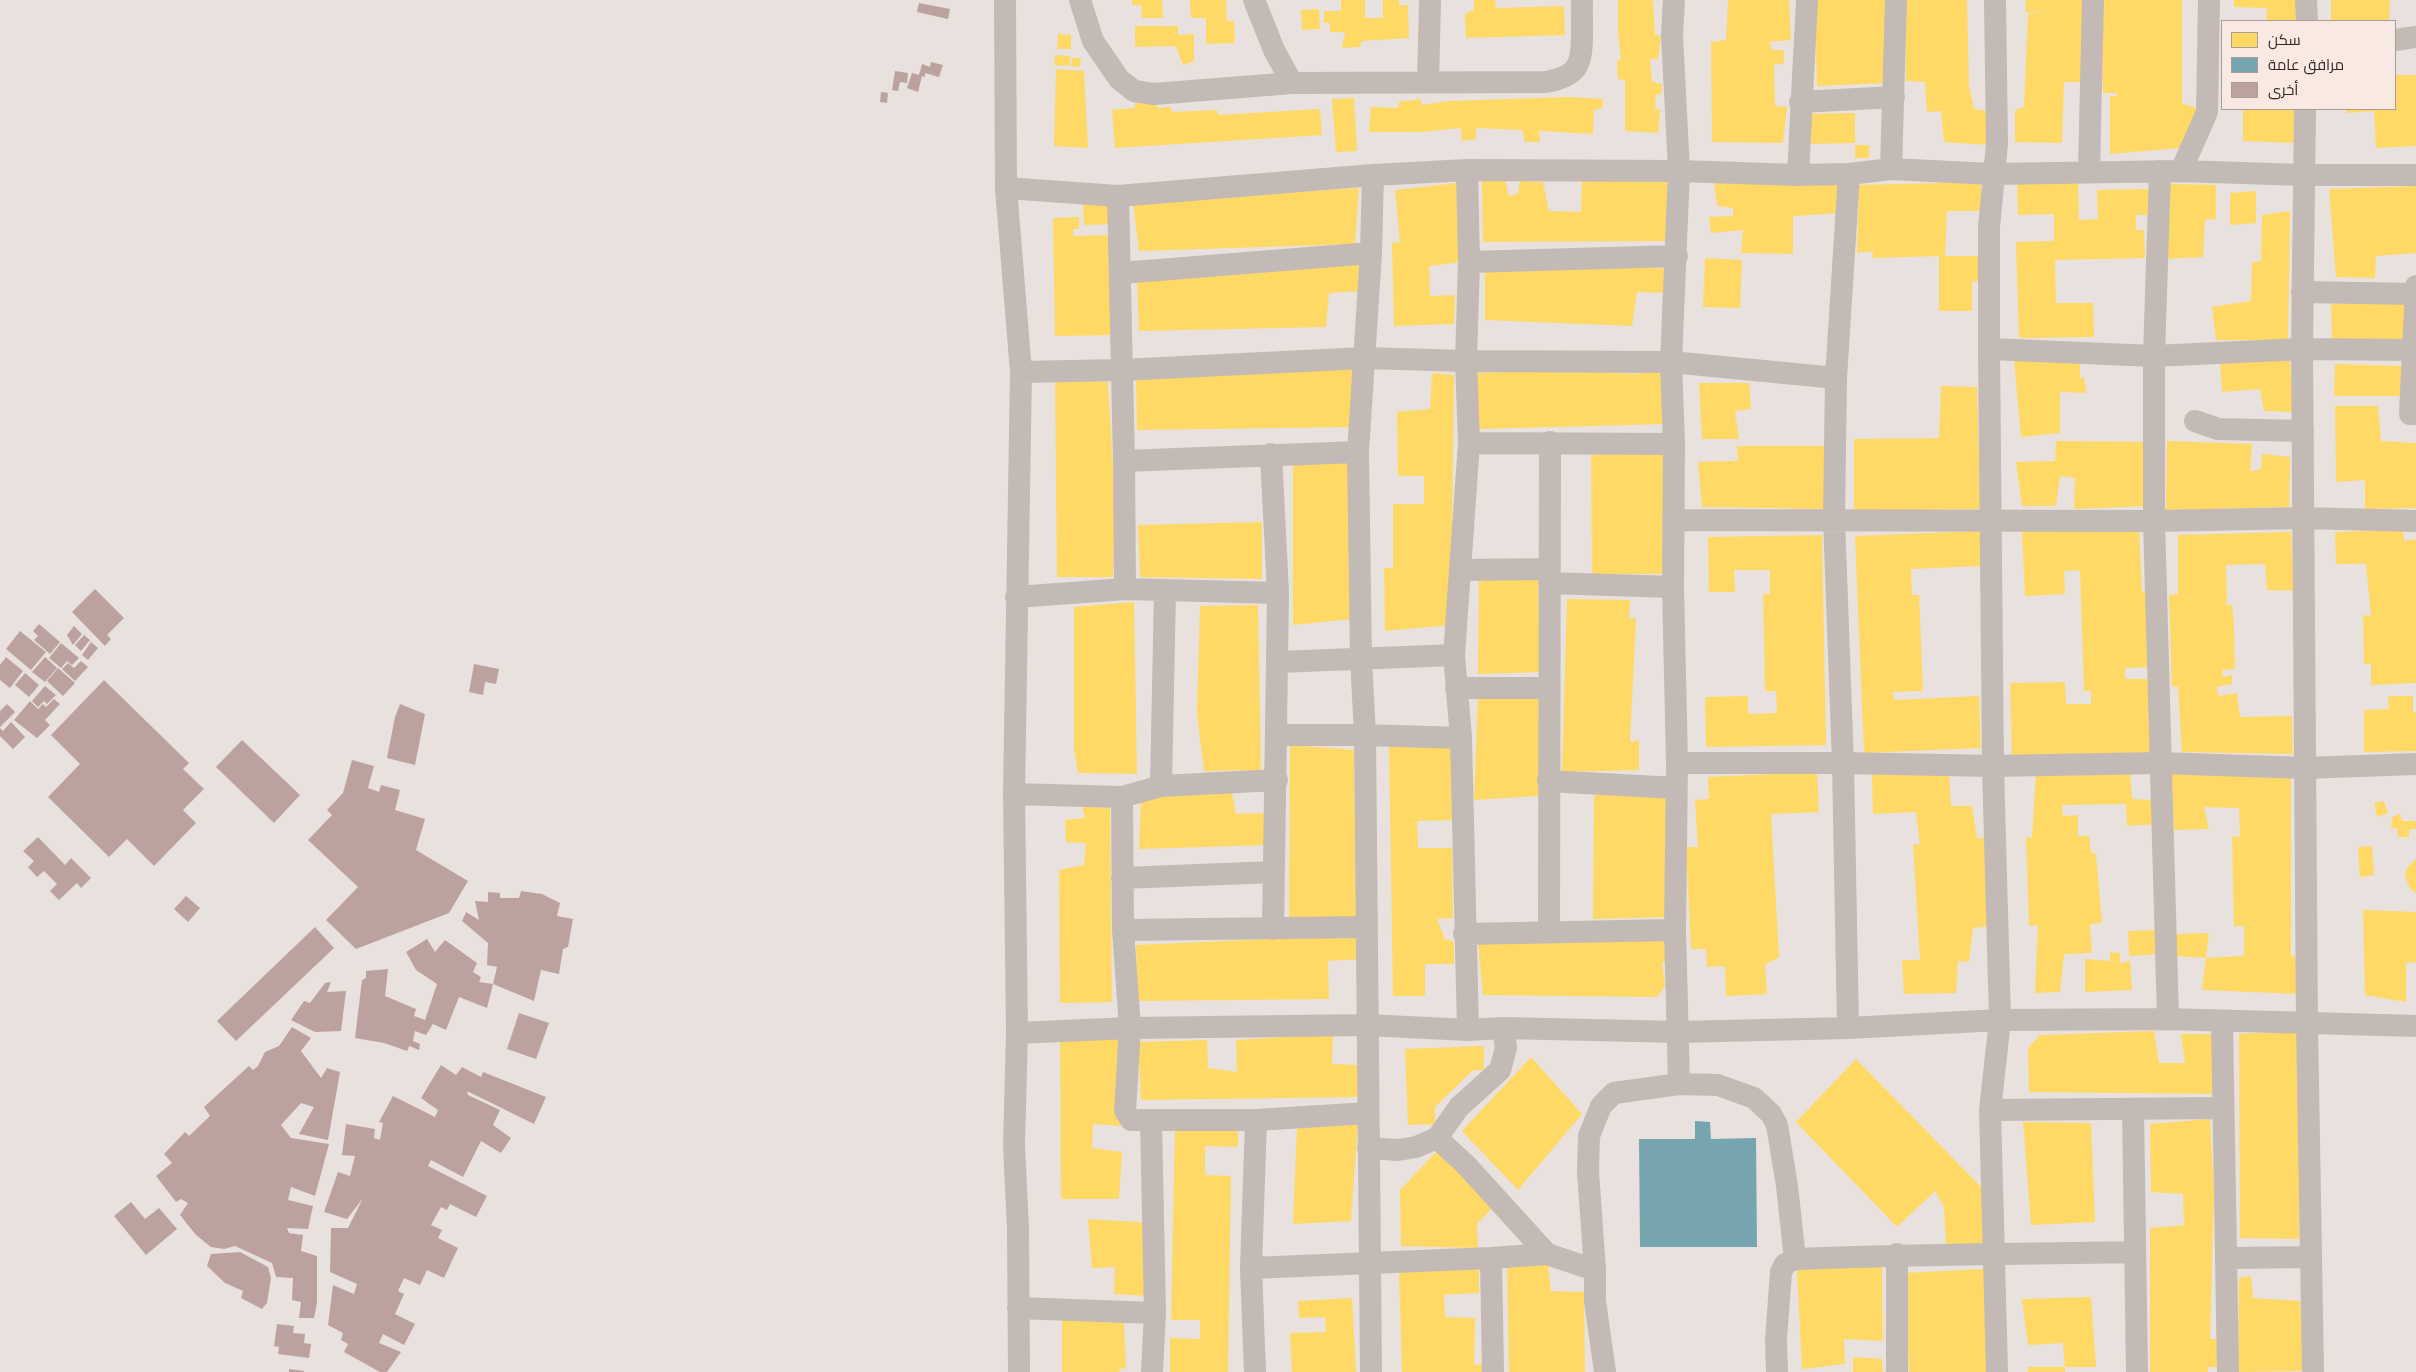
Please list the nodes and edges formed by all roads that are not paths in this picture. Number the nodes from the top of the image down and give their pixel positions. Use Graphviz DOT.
graph roads {
  1 [pos="1004,0"];
  2 [pos="1080,0"];
  3 [pos="1254,0"];
  4 [pos="1430,0"];
  5 [pos="1582,0"];
  6 [pos="1674,0"];
  7 [pos="1807,0"];
  8 [pos="1896,0"];
  9 [pos="1994,0"];
  10 [pos="2093,0"];
  11 [pos="2209,0"];
  12 [pos="2306,0"];
  13 [pos="2307,20"];
  14 [pos="2416,37"];
  15 [pos="2396,40"];
  16 [pos="1428,82"];
  17 [pos="1292,83"];
  18 [pos="1894,97"];
  19 [pos="1800,102"];
  20 [pos="2305,110"];
  21 [pos="1891,169"];
  22 [pos="1467,170"];
  23 [pos="1679,171"];
  24 [pos="2089,171"];
  25 [pos="2170,171"];
  26 [pos="1849,174"];
  27 [pos="1992,174"];
  28 [pos="1373,175"];
  29 [pos="1798,175"];
  30 [pos="2303,175"];
  31 [pos="2416,175"];
  32 [pos="1006,188"];
  33 [pos="1118,196"];
  34 [pos="1371,253"];
  35 [pos="1677,256"];
  36 [pos="1469,262"];
  37 [pos="1122,273"];
  38 [pos="2416,286"];
  39 [pos="2302,292"];
  40 [pos="2416,294"];
  41 [pos="1989,349"];
  42 [pos="2302,349"];
  43 [pos="2413,350"];
  44 [pos="2154,356"];
  45 [pos="1364,358"];
  46 [pos="1466,361"];
  47 [pos="1671,362"];
  48 [pos="1122,370"];
  49 [pos="1022,372"];
  50 [pos="1836,378"];
  51 [pos="2416,414"];
  52 [pos="2195,422"];
  53 [pos="2303,431"];
  54 [pos="1550,442"];
  55 [pos="1468,443"];
  56 [pos="1674,444"];
  57 [pos="1358,452"];
  58 [pos="1271,454"];
  59 [pos="1124,461"];
  60 [pos="2304,518"];
  61 [pos="1834,519"];
  62 [pos="1992,519"];
  63 [pos="1672,520"];
  64 [pos="2154,521"];
  65 [pos="2416,521"];
  66 [pos="1460,570"];
  67 [pos="1549,576"];
  68 [pos="1673,587"];
  69 [pos="1124,589"];
  70 [pos="1165,590"];
  71 [pos="1278,593"];
  72 [pos="1016,598"];
  73 [pos="1454,655"];
  74 [pos="1361,660"];
  75 [pos="1278,662"];
  76 [pos="1456,688"];
  77 [pos="1549,688"];
  78 [pos="1278,735"];
  79 [pos="1365,735"];
  80 [pos="1461,738"];
  81 [pos="1678,763"];
  82 [pos="1843,763"];
  83 [pos="2160,763"];
  84 [pos="2416,764"];
  85 [pos="1993,766"];
  86 [pos="2304,768"];
  87 [pos="1277,780"];
  88 [pos="1548,781"];
  89 [pos="1161,786"];
  90 [pos="1676,788"];
  91 [pos="1014,794"];
  92 [pos="1122,797"];
  93 [pos="1274,872"];
  94 [pos="1122,878"];
  95 [pos="1366,927"];
  96 [pos="1273,929"];
  97 [pos="1123,930"];
  98 [pos="1675,930"];
  99 [pos="1549,932"];
  100 [pos="1464,934"];
  101 [pos="2168,1019"];
  102 [pos="2000,1020"];
  103 [pos="2222,1022"];
  104 [pos="2307,1024"];
  105 [pos="1367,1025"];
  106 [pos="2416,1026"];
  107 [pos="1130,1028"];
  108 [pos="1503,1028"];
  109 [pos="1848,1028"];
  110 [pos="1468,1030"];
  111 [pos="1679,1032"];
  112 [pos="1017,1033"];
  113 [pos="1679,1084"];
  114 [pos="2224,1108"];
  115 [pos="2133,1109"];
  116 [pos="1990,1110"];
  117 [pos="1368,1113"];
  118 [pos="1256,1120"];
  119 [pos="1151,1121"];
  120 [pos="1437,1138"];
  121 [pos="1368,1148"];
  122 [pos="2135,1252"];
  123 [pos="1547,1254"];
  124 [pos="1897,1254"];
  125 [pos="1994,1255"];
  126 [pos="2310,1257"];
  127 [pos="1491,1258"];
  128 [pos="2226,1258"];
  129 [pos="1795,1259"];
  130 [pos="1369,1263"];
  131 [pos="1251,1268"];
  132 [pos="1595,1270"];
  133 [pos="1018,1308"];
  134 [pos="1155,1313"];
  135 [pos="1019,1372"];
  136 [pos="1152,1372"];
  137 [pos="1255,1372"];
  138 [pos="1371,1372"];
  139 [pos="1493,1372"];
  140 [pos="1605,1372"];
  141 [pos="1777,1372"];
  142 [pos="1897,1372"];
  143 [pos="1997,1372"];
  144 [pos="2137,1372"];
  145 [pos="2228,1372"];
  146 [pos="2313,1372"];
  1 -- 32 [label="street"];
  2 -- 17 [label="street"];
  3 -- 17 [label="street"];
  4 -- 16 [label="street"];
  5 -- 16 [label="street"];
  6 -- 23 [label="street"];
  7 -- 19 [label="street"];
  8 -- 18 [label="street"];
  9 -- 27 [label="street"];
  10 -- 24 [label="street"];
  11 -- 25 [label="street"];
  12 -- 13 [label="street"];
  14 -- 15 [label="street"];
  16 -- 17 [label="street"];
  18 -- 19 [label="street"];
  18 -- 21 [label="street"];
  19 -- 29 [label="street"];
  20 -- 30 [label="street"];
  21 -- 26 [label="street"];
  21 -- 27 [label="street"];
  22 -- 23 [label="street"];
  22 -- 28 [label="street"];
  22 -- 36 [label="street"];
  23 -- 29 [label="street"];
  23 -- 35 [label="street"];
  24 -- 25 [label="street"];
  24 -- 27 [label="street"];
  25 -- 30 [label="street"];
  25 -- 44 [label="street"];
  26 -- 29 [label="street"];
  26 -- 50 [label="street"];
  27 -- 41 [label="street"];
  28 -- 33 [label="street"];
  28 -- 34 [label="street"];
  30 -- 31 [label="street"];
  30 -- 39 [label="street"];
  32 -- 33 [label="street"];
  32 -- 49 [label="street"];
  33 -- 37 [label="street"];
  34 -- 37 [label="street"];
  34 -- 45 [label="street"];
  35 -- 36 [label="street"];
  35 -- 47 [label="street"];
  36 -- 46 [label="street"];
  37 -- 48 [label="street"];
  38 -- 40 [label="street"];
  39 -- 40 [label="street"];
  39 -- 42 [label="street"];
  40 -- 43 [label="street"];
  41 -- 44 [label="street"];
  41 -- 62 [label="street"];
  42 -- 43 [label="street"];
  42 -- 44 [label="street"];
  42 -- 53 [label="street"];
  43 -- 51 [label="street"];
  44 -- 64 [label="street"];
  45 -- 46 [label="street"];
  45 -- 48 [label="street"];
  45 -- 57 [label="street"];
  46 -- 47 [label="street"];
  46 -- 55 [label="street"];
  47 -- 50 [label="street"];
  47 -- 56 [label="street"];
  48 -- 49 [label="street"];
  48 -- 59 [label="street"];
  49 -- 72 [label="street"];
  50 -- 61 [label="street"];
  52 -- 53 [label="street"];
  53 -- 60 [label="street"];
  54 -- 55 [label="street"];
  54 -- 56 [label="street"];
  54 -- 67 [label="street"];
  55 -- 66 [label="street"];
  56 -- 63 [label="street"];
  57 -- 58 [label="street"];
  57 -- 74 [label="street"];
  58 -- 59 [label="street"];
  58 -- 71 [label="street"];
  59 -- 69 [label="street"];
  60 -- 64 [label="street"];
  60 -- 65 [label="street"];
  60 -- 86 [label="street"];
  61 -- 62 [label="street"];
  61 -- 63 [label="street"];
  61 -- 82 [label="street"];
  62 -- 64 [label="street"];
  62 -- 85 [label="street"];
  63 -- 68 [label="street"];
  64 -- 83 [label="street"];
  66 -- 67 [label="street"];
  66 -- 73 [label="street"];
  67 -- 68 [label="street"];
  67 -- 77 [label="street"];
  68 -- 81 [label="street"];
  69 -- 70 [label="street"];
  69 -- 72 [label="street"];
  70 -- 71 [label="street"];
  70 -- 89 [label="street"];
  71 -- 75 [label="street"];
  72 -- 91 [label="street"];
  73 -- 74 [label="street"];
  73 -- 76 [label="street"];
  74 -- 75 [label="street"];
  74 -- 79 [label="street"];
  75 -- 78 [label="street"];
  76 -- 77 [label="street"];
  76 -- 80 [label="street"];
  77 -- 88 [label="street"];
  78 -- 79 [label="street"];
  78 -- 87 [label="street"];
  79 -- 80 [label="street"];
  79 -- 95 [label="street"];
  80 -- 100 [label="street"];
  81 -- 82 [label="street"];
  81 -- 90 [label="street"];
  82 -- 85 [label="street"];
  82 -- 109 [label="street"];
  83 -- 85 [label="street"];
  83 -- 86 [label="street"];
  83 -- 101 [label="street"];
  84 -- 86 [label="street"];
  85 -- 102 [label="street"];
  86 -- 104 [label="street"];
  87 -- 89 [label="street"];
  87 -- 93 [label="street"];
  88 -- 90 [label="street"];
  88 -- 99 [label="street"];
  89 -- 92 [label="street"];
  90 -- 98 [label="street"];
  91 -- 92 [label="street"];
  91 -- 112 [label="street"];
  92 -- 94 [label="street"];
  93 -- 94 [label="street"];
  93 -- 96 [label="street"];
  94 -- 97 [label="street"];
  95 -- 96 [label="street"];
  95 -- 105 [label="street"];
  96 -- 97 [label="street"];
  97 -- 107 [label="street"];
  98 -- 99 [label="street"];
  98 -- 111 [label="street"];
  99 -- 100 [label="street"];
  100 -- 110 [label="street"];
  101 -- 102 [label="street"];
  101 -- 103 [label="street"];
  102 -- 109 [label="street"];
  102 -- 116 [label="street"];
  103 -- 104 [label="street"];
  103 -- 114 [label="street"];
  104 -- 106 [label="street"];
  104 -- 126 [label="street"];
  105 -- 107 [label="street"];
  105 -- 110 [label="street"];
  105 -- 117 [label="street"];
  107 -- 112 [label="street"];
  107 -- 119 [label="street"];
  108 -- 110 [label="street"];
  108 -- 111 [label="street"];
  108 -- 120 [label="street"];
  109 -- 111 [label="street"];
  111 -- 113 [label="street"];
  112 -- 133 [label="street"];
  113 -- 129 [label="street"];
  113 -- 132 [label="street"];
  114 -- 115 [label="street"];
  114 -- 128 [label="street"];
  115 -- 116 [label="street"];
  115 -- 122 [label="street"];
  116 -- 125 [label="street"];
  117 -- 118 [label="street"];
  117 -- 121 [label="street"];
  118 -- 119 [label="street"];
  118 -- 131 [label="street"];
  119 -- 134 [label="street"];
  120 -- 121 [label="street"];
  120 -- 123 [label="street"];
  121 -- 130 [label="street"];
  122 -- 125 [label="street"];
  122 -- 144 [label="street"];
  123 -- 127 [label="street"];
  123 -- 132 [label="street"];
  124 -- 125 [label="street"];
  124 -- 129 [label="street"];
  124 -- 142 [label="street"];
  125 -- 143 [label="street"];
  126 -- 128 [label="street"];
  126 -- 146 [label="street"];
  127 -- 130 [label="street"];
  127 -- 139 [label="street"];
  128 -- 145 [label="street"];
  129 -- 141 [label="street"];
  130 -- 131 [label="street"];
  130 -- 138 [label="street"];
  131 -- 137 [label="street"];
  132 -- 140 [label="street"];
  133 -- 134 [label="street"];
  133 -- 135 [label="street"];
  134 -- 136 [label="street"];
}
